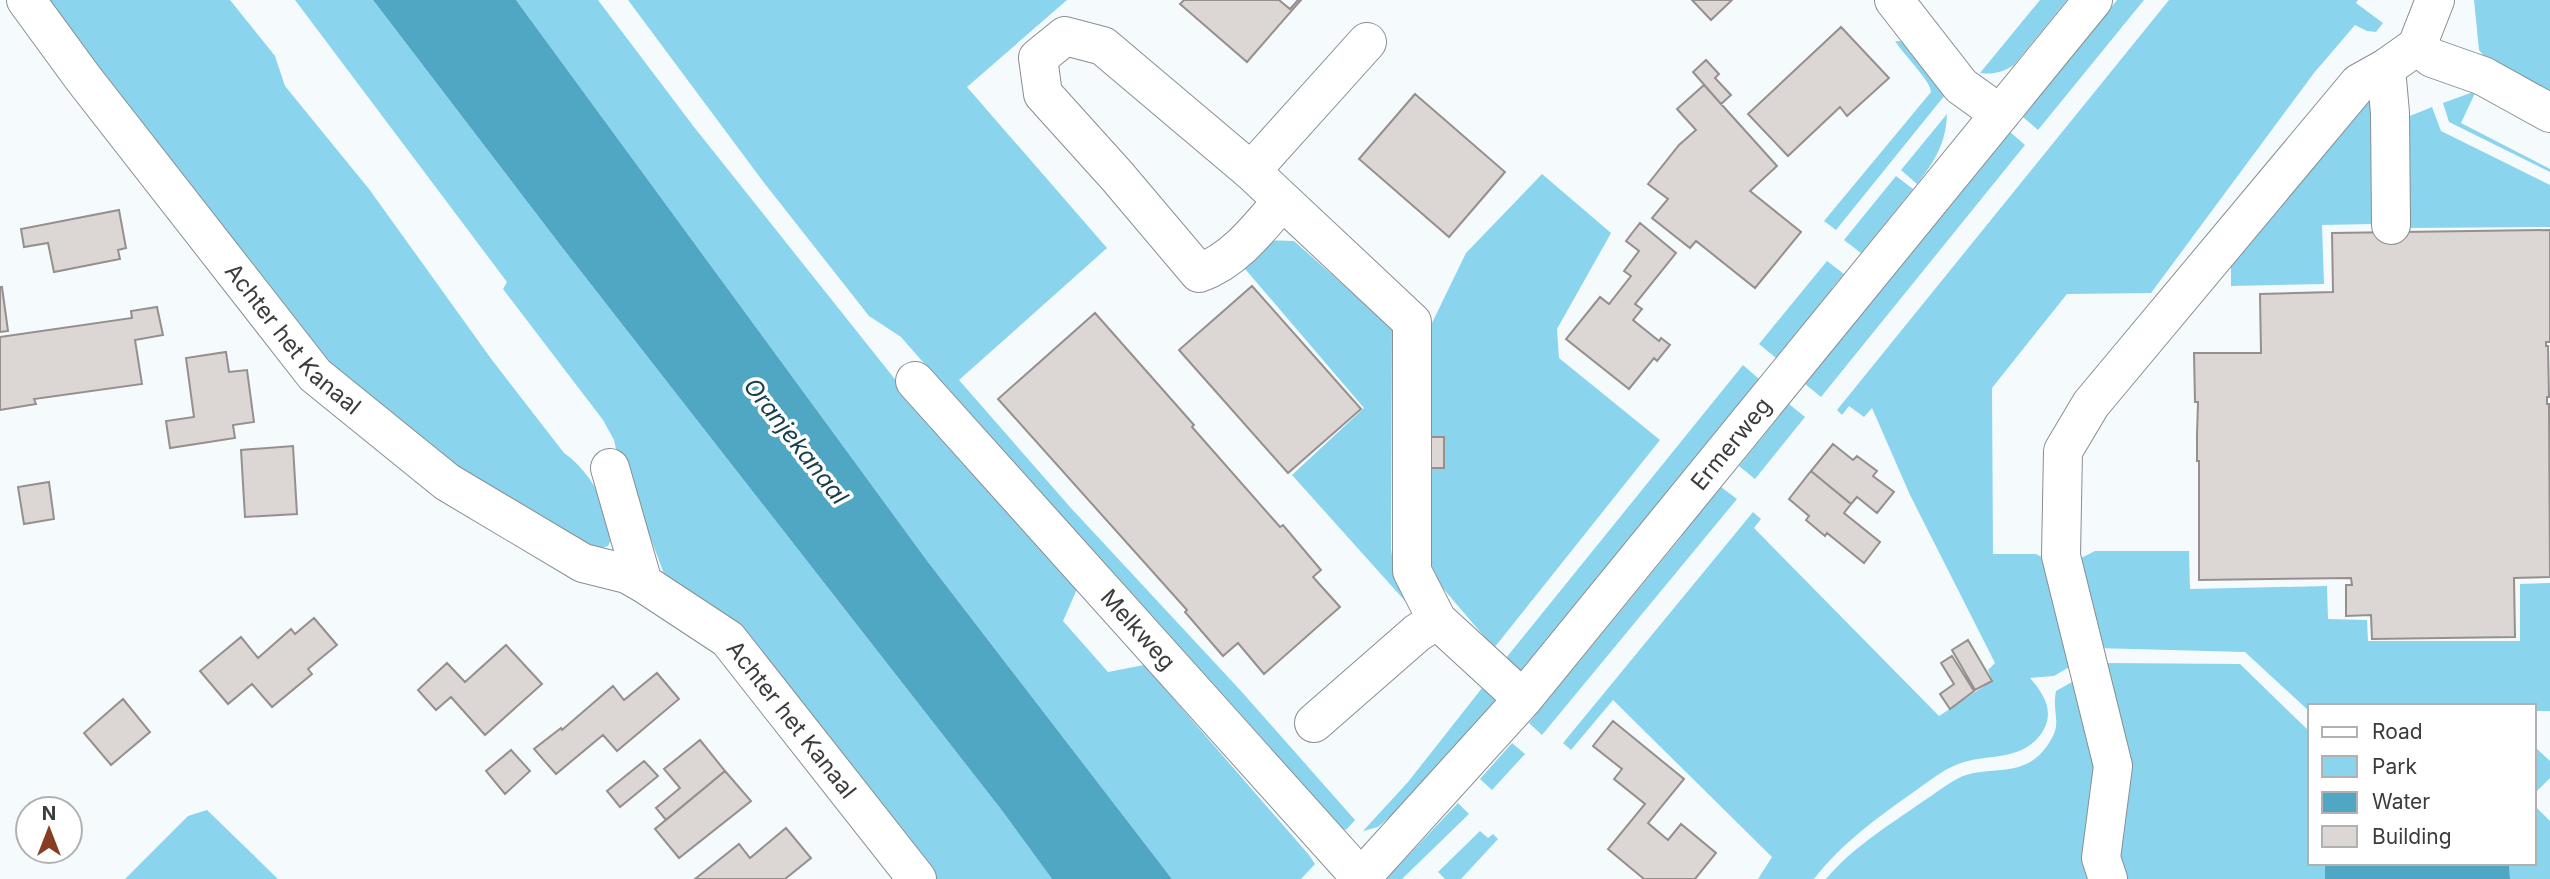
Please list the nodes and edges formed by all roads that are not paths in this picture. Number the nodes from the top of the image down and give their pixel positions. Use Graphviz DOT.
graph roads {
  1 [pos="26,0"];
  2 [pos="1894,0"];
  3 [pos="2093,0"];
  4 [pos="2435,0"];
  5 [pos="1367,42"];
  6 [pos="2417,46"];
  7 [pos="2386,68"];
  8 [pos="2550,113"];
  9 [pos="2000,114"];
  10 [pos="1251,171"];
  11 [pos="1282,201"];
  12 [pos="2391,225"];
  13 [pos="915,381"];
  14 [pos="610,468"];
  15 [pos="643,583"];
  16 [pos="1437,620"];
  17 [pos="1523,699"];
  18 [pos="1314,723"];
  19 [pos="1361,878"];
  20 [pos="917,879"];
  21 [pos="2108,879"];
  1 -- 15 [label="street, Achter het Kanaal"];
  2 -- 9 [label="street"];
  3 -- 9 [label="street, Ermerweg"];
  4 -- 6 [label="street"];
  5 -- 10 [label="street"];
  6 -- 7 [label="street"];
  6 -- 8 [label="street"];
  7 -- 12 [label="street"];
  7 -- 21 [label="street"];
  9 -- 17 [label="street, Ermerweg"];
  10 -- 11 [label="street"];
  10 -- 11 [label="street"];
  11 -- 16 [label="street"];
  13 -- 19 [label="street, Melkweg"];
  14 -- 15 [label="street"];
  15 -- 20 [label="street, Achter het Kanaal"];
  16 -- 17 [label="street"];
  16 -- 18 [label="street"];
  17 -- 19 [label="street, Ermerweg"];
}
